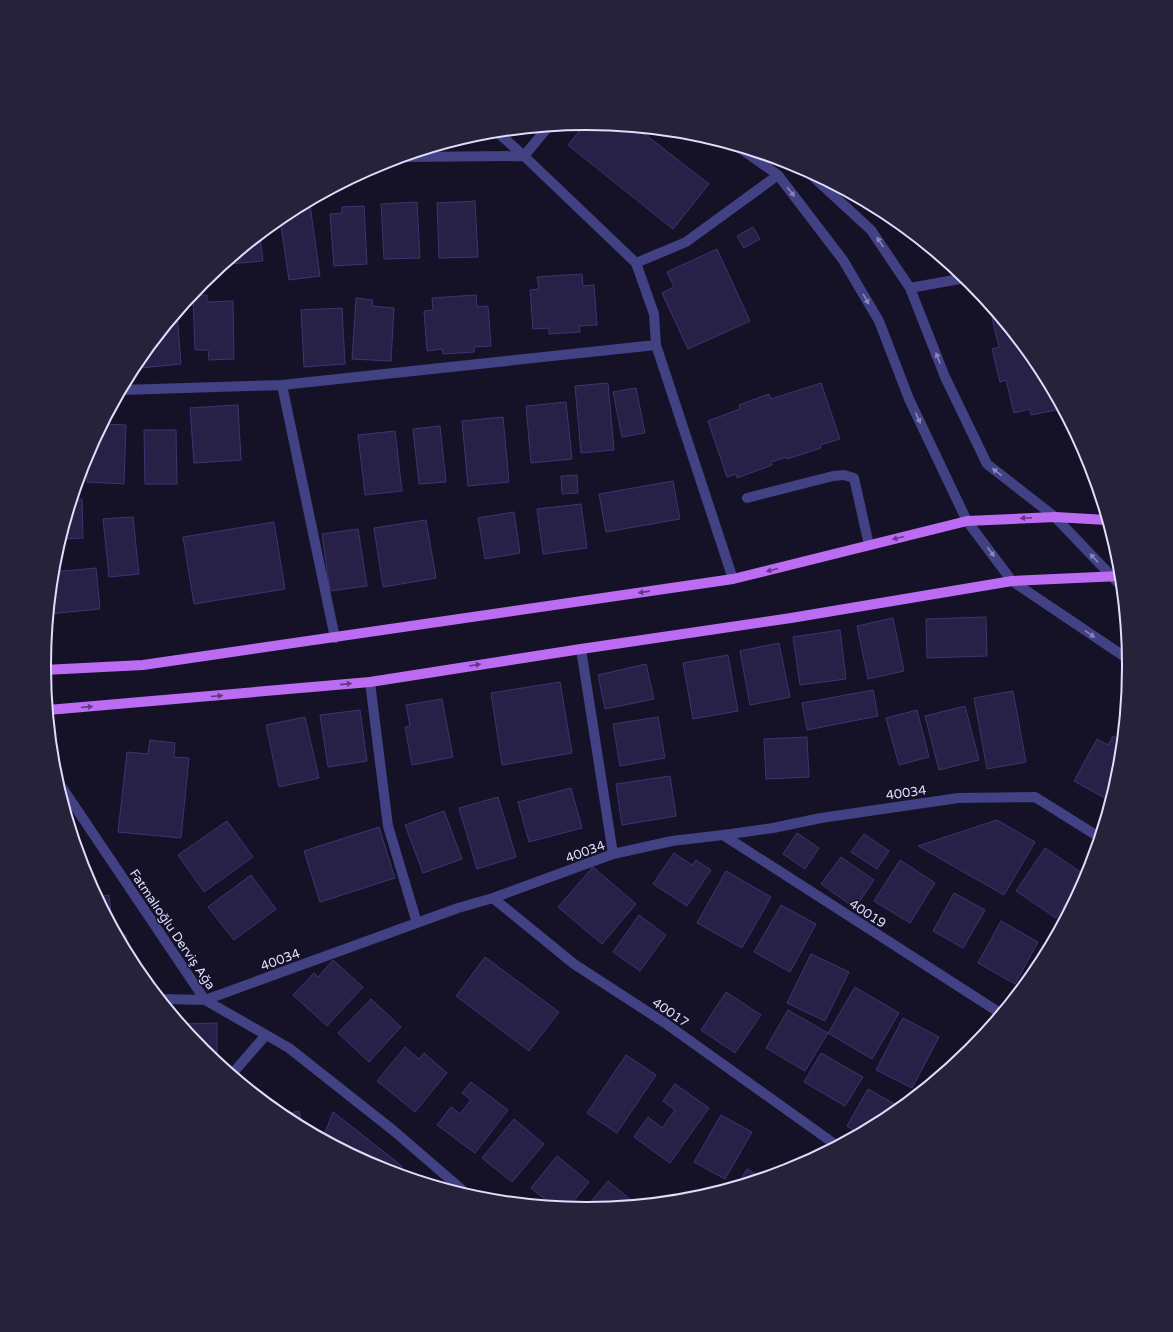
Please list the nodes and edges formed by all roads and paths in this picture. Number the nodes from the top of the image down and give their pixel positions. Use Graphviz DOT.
graph roads {
  1 [pos="543,133"];
  2 [pos="503,137"];
  3 [pos="524,156"];
  4 [pos="421,157"];
  5 [pos="754,157"];
  6 [pos="778,175"];
  7 [pos="824,186"];
  8 [pos="636,263"];
  9 [pos="957,279"];
  10 [pos="910,288"];
  11 [pos="656,345"];
  12 [pos="282,385"];
  13 [pos="128,390"];
  14 [pos="747,498"];
  15 [pos="1055,517"];
  16 [pos="1102,520"];
  17 [pos="967,521"];
  18 [pos="869,545"];
  19 [pos="1114,574"];
  20 [pos="1114,576"];
  21 [pos="733,579"];
  22 [pos="1012,581"];
  23 [pos="335,638"];
  24 [pos="581,649"];
  25 [pos="1122,656"];
  26 [pos="51,670"];
  27 [pos="370,682"];
  28 [pos="53,710"];
  29 [pos="67,794"];
  30 [pos="723,835"];
  31 [pos="1095,835"];
  32 [pos="613,854"];
  33 [pos="493,898"];
  34 [pos="417,923"];
  35 [pos="168,999"];
  36 [pos="205,1000"];
  37 [pos="996,1010"];
  38 [pos="266,1035"];
  39 [pos="235,1071"];
  40 [pos="831,1142"];
  41 [pos="451,1184"];
  1 -- 3 [label="street"];
  2 -- 3 [label="street"];
  3 -- 4 [label="street"];
  3 -- 8 [label="street"];
  5 -- 6 [label="street"];
  6 -- 8 [label="street"];
  6 -- 17 [label="street, one-way"];
  10 -- 7 [label="street, one-way"];
  8 -- 11 [label="street"];
  9 -- 10 [label="street"];
  15 -- 10 [label="street, one-way"];
  11 -- 12 [label="street"];
  11 -- 21 [label="street"];
  12 -- 13 [label="street"];
  12 -- 23 [label="street"];
  14 -- 18 [label="street"];
  15 -- 16 [label="main road"];
  15 -- 17 [label="main road, one-way"];
  19 -- 15 [label="street, one-way"];
  17 -- 18 [label="main road, one-way"];
  17 -- 22 [label="street, one-way"];
  18 -- 21 [label="main road, one-way"];
  20 -- 22 [label="main road"];
  21 -- 23 [label="main road, one-way"];
  22 -- 24 [label="main road"];
  22 -- 25 [label="street, one-way"];
  23 -- 26 [label="main road"];
  27 -- 24 [label="main road, one-way"];
  24 -- 32 [label="street"];
  28 -- 27 [label="main road, one-way"];
  27 -- 34 [label="street"];
  29 -- 36 [label="street, Fatmalıoğlu Derviş Ağa"];
  30 -- 31 [label="street, 40034"];
  30 -- 32 [label="street, 40034"];
  30 -- 37 [label="street, 40019"];
  32 -- 33 [label="street, 40034"];
  33 -- 34 [label="street, 40034"];
  33 -- 40 [label="street, 40017"];
  34 -- 36 [label="street, 40034"];
  35 -- 36 [label="street, 40034"];
  36 -- 38 [label="street, Fatmalıoğlu Derviş Ağa"];
  38 -- 39 [label="street"];
  38 -- 41 [label="street, Fatmalıoğlu Derviş Ağa"];
}
